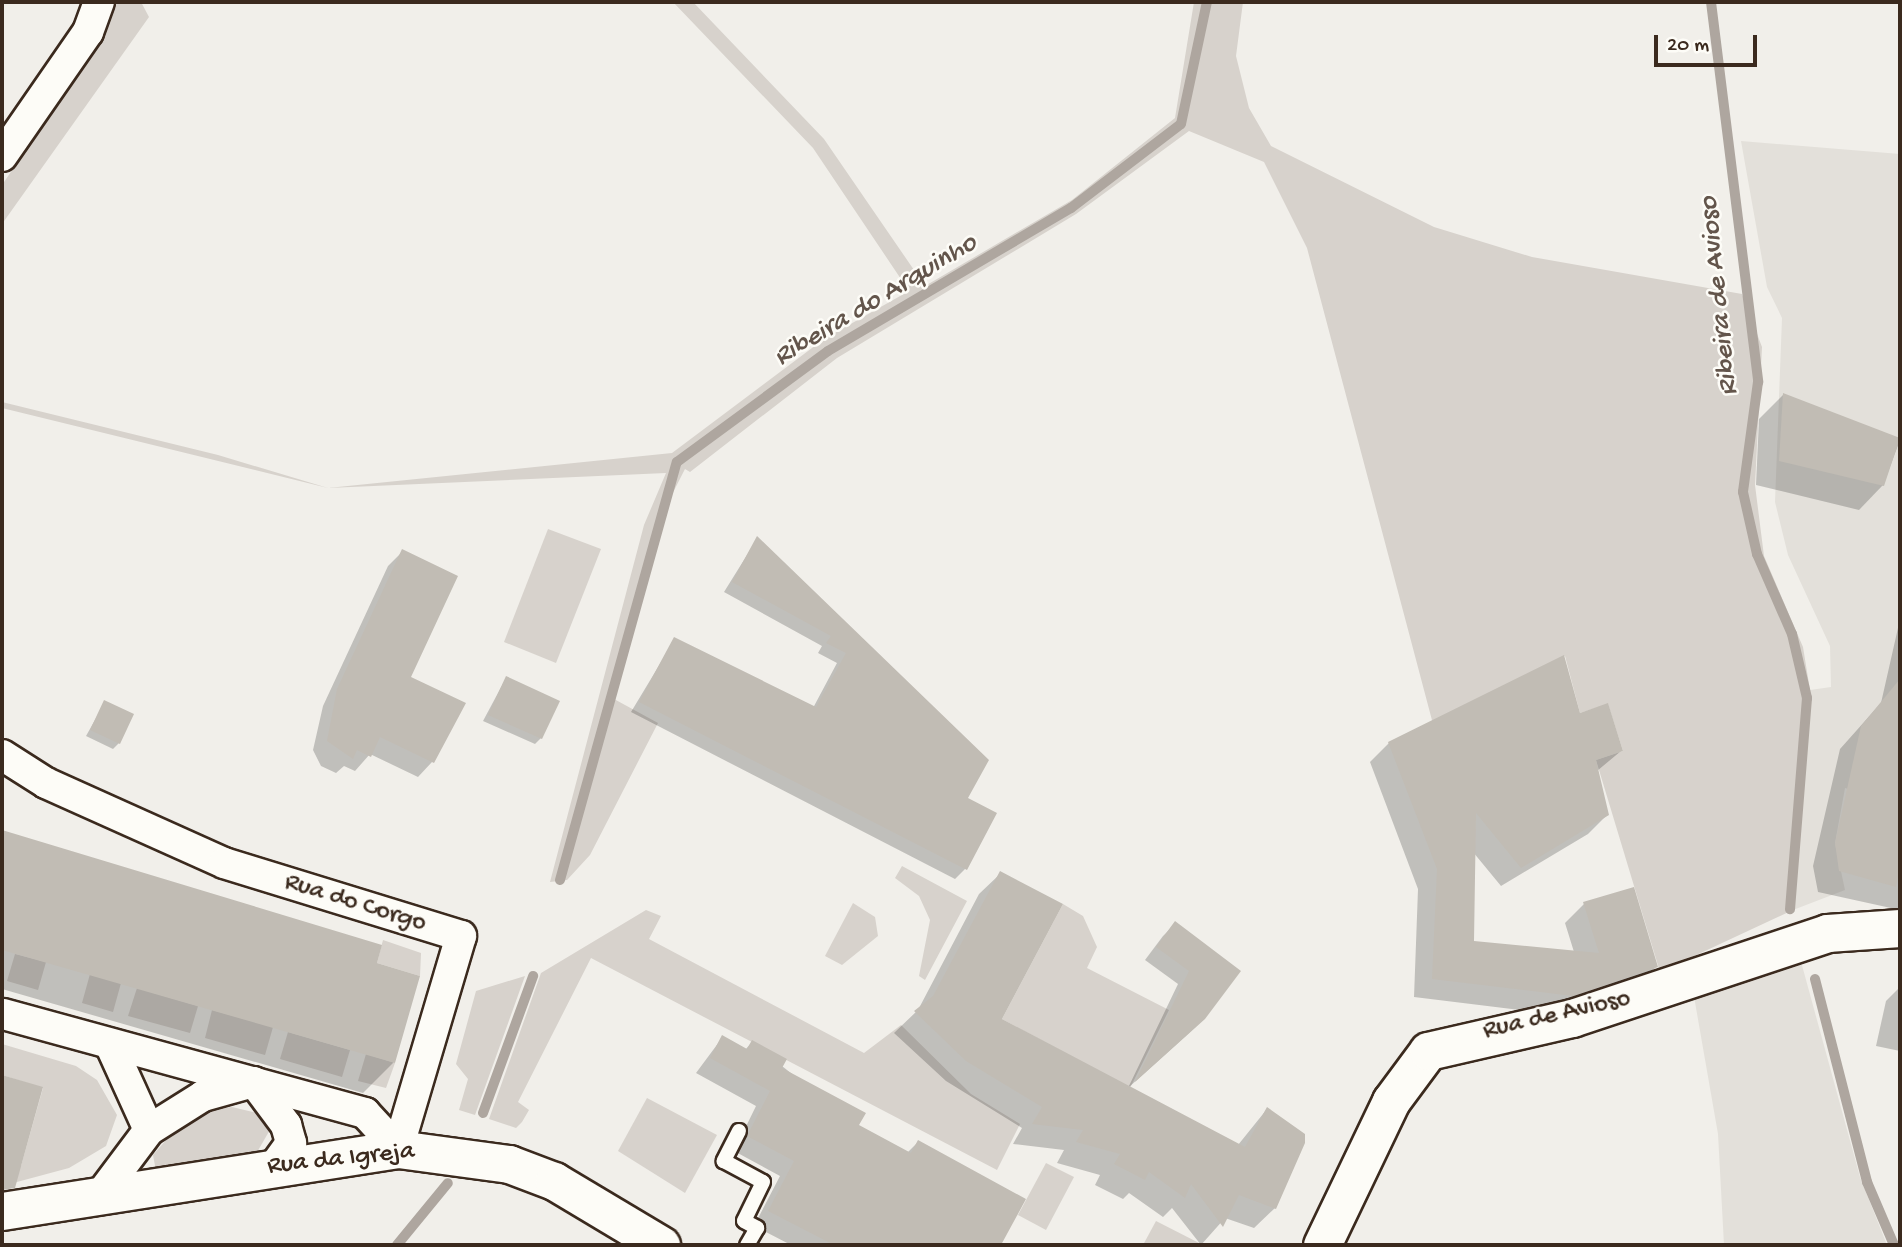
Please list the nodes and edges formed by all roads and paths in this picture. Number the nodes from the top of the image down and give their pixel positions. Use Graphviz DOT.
graph roads {
  1 [pos="99,2"];
  2 [pos="2,156"];
  3 [pos="2,755"];
  4 [pos="2,780"];
  5 [pos="46,783"];
  6 [pos="1900,928"];
  7 [pos="2,1014"];
  8 [pos="110,1044"];
  9 [pos="254,1082"];
  10 [pos="149,1130"];
  11 [pos="739,1132"];
  12 [pos="398,1149"];
  13 [pos="274,1166"];
  14 [pos="101,1194"];
  15 [pos="2,1211"];
  16 [pos="661,1245"];
  17 [pos="747,1245"];
  18 [pos="1322,1245"];
  1 -- 2 [label="street"];
  3 -- 5 [label="street, Rua do Corgo"];
  4 -- 5 [label="street, Rua do Corgo"];
  5 -- 12 [label="street, Rua do Corgo"];
  6 -- 18 [label="street, Rua de Avioso"];
  7 -- 8 [label="street"];
  8 -- 9 [label="street"];
  8 -- 10 [label="street"];
  9 -- 10 [label="street"];
  9 -- 12 [label="street"];
  9 -- 13 [label="street"];
  10 -- 14 [label="street"];
  11 -- 17 [label="lane"];
  12 -- 13 [label="street, Rua da Igreja"];
  12 -- 16 [label="street, Rua da Igreja"];
  13 -- 14 [label="street, Rua da Igreja"];
  14 -- 15 [label="street, Rua da Igreja"];
}
